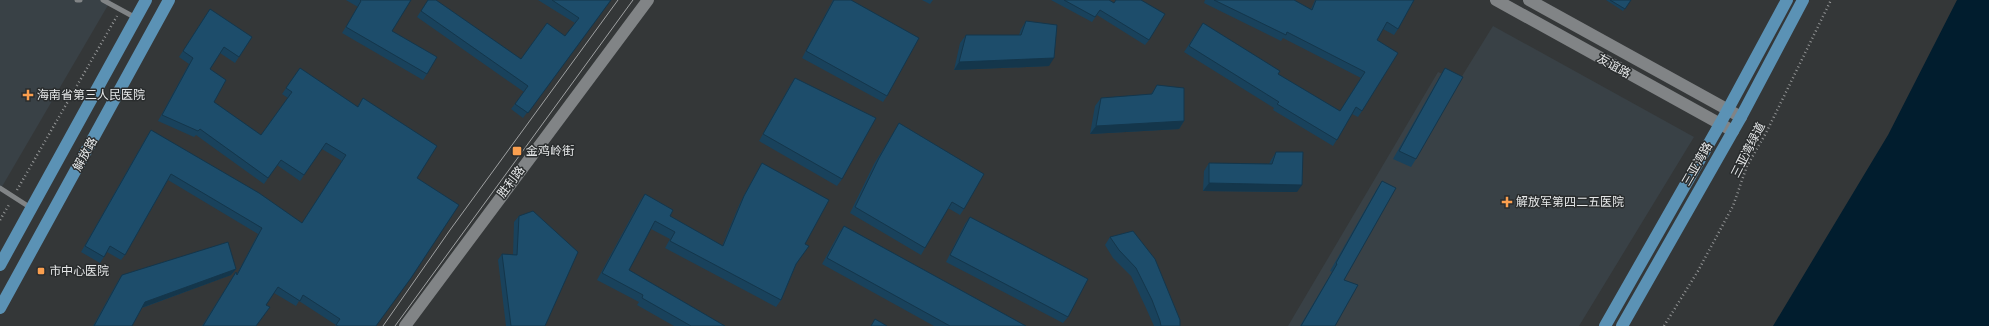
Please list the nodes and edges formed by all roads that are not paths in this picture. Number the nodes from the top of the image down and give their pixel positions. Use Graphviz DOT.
graph roads {
  1 [pos="103,0"];
  2 [pos="146,0"];
  3 [pos="169,0"];
  4 [pos="648,0"];
  5 [pos="1496,0"];
  6 [pos="1529,0"];
  7 [pos="1787,0"];
  8 [pos="1803,0"];
  9 [pos="136,18"];
  10 [pos="1728,110"];
  11 [pos="1741,117"];
  12 [pos="1720,124"];
  13 [pos="1733,131"];
  14 [pos="0,188"];
  15 [pos="31,208"];
  16 [pos="0,265"];
  17 [pos="0,308"];
  18 [pos="404,326"];
  19 [pos="1605,326"];
  20 [pos="1622,326"];
  1 -- 9 [label="lane"];
  2 -- 9 [label="main road, 解放路"];
  3 -- 17 [label="main road, 解放路"];
  4 -- 18 [label="main road, 胜利路"];
  5 -- 12 [label="main road, 友谊路"];
  6 -- 10 [label="main road, 友谊路"];
  7 -- 10 [label="main road, 三亚湾路"];
  8 -- 11 [label="main road, 三亚湾路"];
  9 -- 15 [label="main road, 解放路"];
  10 -- 11 [label="main road, 友谊路"];
  10 -- 12 [label="main road, 三亚湾路"];
  11 -- 13 [label="main road, 三亚湾路"];
  12 -- 13 [label="main road, 友谊路"];
  12 -- 19 [label="main road, 三亚湾路"];
  13 -- 20 [label="main road, 三亚湾路"];
  14 -- 15 [label="lane"];
  15 -- 16 [label="main road, 解放路"];
}
